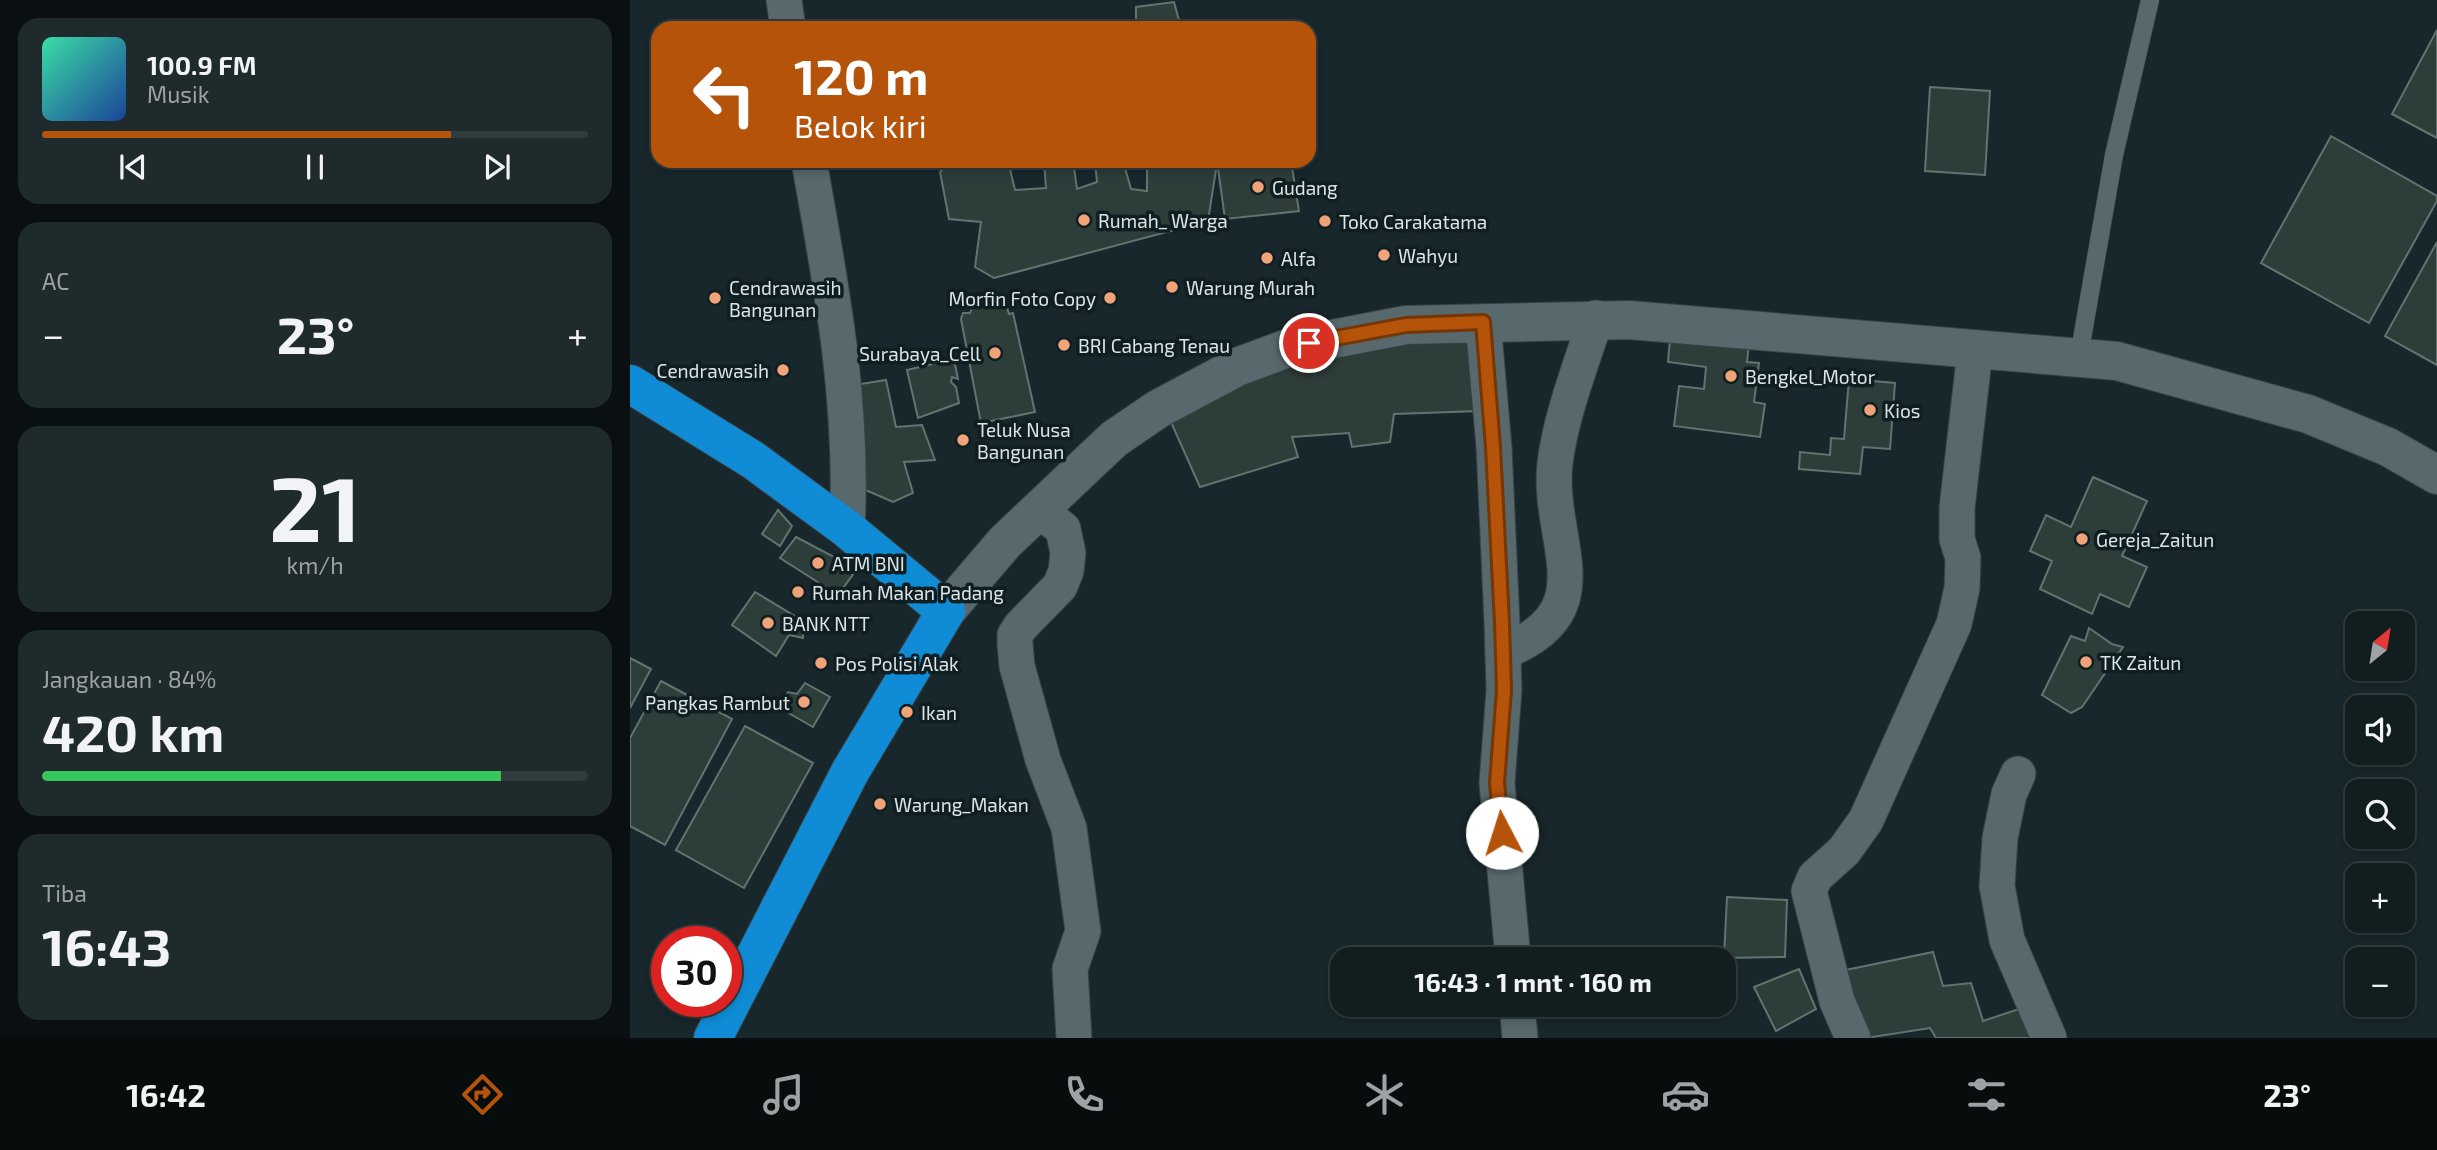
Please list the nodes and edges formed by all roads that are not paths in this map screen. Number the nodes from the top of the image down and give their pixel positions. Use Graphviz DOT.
graph roads {
  1 [pos="784,0"];
  2 [pos="2150,0"];
  3 [pos="787,21"];
  4 [pos="810,168"];
  5 [pos="1596,318"];
  6 [pos="1483,322"];
  7 [pos="1975,351"];
  8 [pos="2079,356"];
  9 [pos="630,383"];
  10 [pos="2437,475"];
  11 [pos="1039,510"];
  12 [pos="847,529"];
  13 [pos="946,611"];
  14 [pos="1503,652"];
  15 [pos="2018,774"];
  16 [pos="1512,947"];
  17 [pos="1518,1017"];
  18 [pos="712,1038"];
  19 [pos="1074,1038"];
  20 [pos="1520,1038"];
  21 [pos="1853,1038"];
  22 [pos="2049,1038"];
  1 -- 3 [label="street"];
  2 -- 8 [label="lane"];
  4 -- 12 [label="street"];
  5 -- 6 [label="street"];
  5 -- 7 [label="street"];
  5 -- 14 [label="street"];
  6 -- 11 [label="street"];
  6 -- 14 [label="street"];
  7 -- 8 [label="street"];
  7 -- 21 [label="street"];
  8 -- 10 [label="street"];
  9 -- 12 [label="highway"];
  11 -- 13 [label="street"];
  11 -- 19 [label="street"];
  12 -- 13 [label="highway"];
  13 -- 18 [label="highway"];
  14 -- 16 [label="street"];
  15 -- 22 [label="street"];
  17 -- 20 [label="street"];
}
